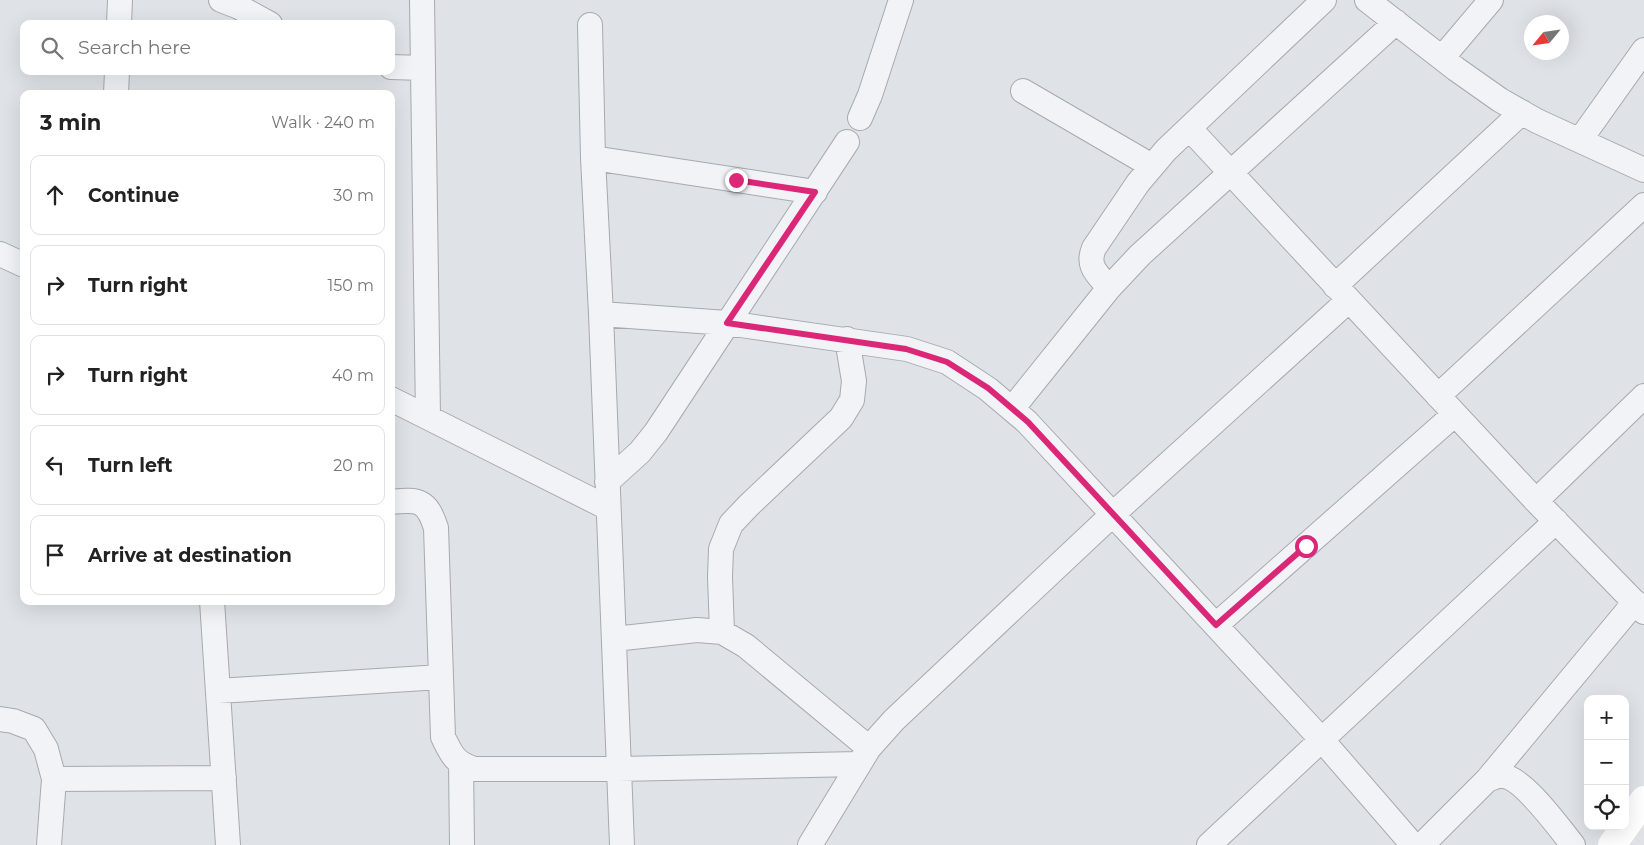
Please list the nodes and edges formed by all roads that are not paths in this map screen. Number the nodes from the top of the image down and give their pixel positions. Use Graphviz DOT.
graph roads {
  1 [pos="120,0"];
  2 [pos="221,0"];
  3 [pos="422,0"];
  4 [pos="901,0"];
  5 [pos="1324,0"];
  6 [pos="1367,0"];
  7 [pos="1491,0"];
  8 [pos="119,20"];
  9 [pos="263,20"];
  10 [pos="1396,22"];
  11 [pos="590,26"];
  12 [pos="1644,50"];
  13 [pos="1442,58"];
  14 [pos="395,67"];
  15 [pos="422,68"];
  16 [pos="117,75"];
  17 [pos="116,90"];
  18 [pos="1024,91"];
  19 [pos="1522,112"];
  20 [pos="860,118"];
  21 [pos="1190,129"];
  22 [pos="1580,140"];
  23 [pos="847,142"];
  24 [pos="593,158"];
  25 [pos="1152,166"];
  26 [pos="1644,170"];
  27 [pos="1230,173"];
  28 [pos="815,192"];
  29 [pos="1644,205"];
  30 [pos="0,254"];
  31 [pos="20,263"];
  32 [pos="1109,288"];
  33 [pos="1342,293"];
  34 [pos="601,314"];
  35 [pos="727,323"];
  36 [pos="847,340"];
  37 [pos="1438,396"];
  38 [pos="1644,396"];
  39 [pos="395,401"];
  40 [pos="1012,409"];
  41 [pos="1455,414"];
  42 [pos="428,417"];
  43 [pos="607,482"];
  44 [pos="1536,501"];
  45 [pos="395,502"];
  46 [pos="608,508"];
  47 [pos="1113,514"];
  48 [pos="1556,521"];
  49 [pos="212,605"];
  50 [pos="1640,607"];
  51 [pos="1216,625"];
  52 [pos="722,632"];
  53 [pos="614,639"];
  54 [pos="441,677"];
  55 [pos="218,691"];
  56 [pos="0,719"];
  57 [pos="1322,740"];
  58 [pos="864,756"];
  59 [pos="461,764"];
  60 [pos="618,769"];
  61 [pos="224,778"];
  62 [pos="54,779"];
  63 [pos="1487,780"];
  64 [pos="1644,800"];
  65 [pos="49,845"];
  66 [pos="228,845"];
  67 [pos="462,845"];
  68 [pos="622,845"];
  69 [pos="810,845"];
  70 [pos="1210,845"];
  71 [pos="1413,845"];
  72 [pos="1422,845"];
  73 [pos="1573,845"];
  74 [pos="1612,845"];
  1 -- 8 [label="street"];
  2 -- 9 [label="street"];
  3 -- 15 [label="street"];
  4 -- 20 [label="street"];
  5 -- 21 [label="street"];
  6 -- 10 [label="street"];
  7 -- 13 [label="street"];
  10 -- 13 [label="street"];
  10 -- 27 [label="street"];
  11 -- 24 [label="street"];
  12 -- 22 [label="street"];
  13 -- 19 [label="street"];
  14 -- 15 [label="street"];
  15 -- 42 [label="street"];
  16 -- 17 [label="street"];
  18 -- 25 [label="street"];
  19 -- 22 [label="street"];
  19 -- 33 [label="street"];
  21 -- 25 [label="street"];
  21 -- 27 [label="street"];
  22 -- 26 [label="street"];
  23 -- 28 [label="street"];
  24 -- 28 [label="street"];
  24 -- 34 [label="street"];
  25 -- 32 [label="street"];
  27 -- 32 [label="street"];
  27 -- 33 [label="street"];
  28 -- 35 [label="street"];
  29 -- 37 [label="street"];
  30 -- 31 [label="street"];
  32 -- 40 [label="street"];
  33 -- 37 [label="street"];
  33 -- 47 [label="street"];
  34 -- 35 [label="street"];
  34 -- 43 [label="street"];
  35 -- 36 [label="street"];
  35 -- 43 [label="street"];
  36 -- 40 [label="street"];
  36 -- 52 [label="street"];
  37 -- 41 [label="street"];
  38 -- 44 [label="street"];
  39 -- 42 [label="street"];
  40 -- 47 [label="street"];
  41 -- 44 [label="street"];
  41 -- 51 [label="street"];
  42 -- 46 [label="street"];
  43 -- 46 [label="street"];
  44 -- 48 [label="street"];
  45 -- 54 [label="street"];
  46 -- 53 [label="street"];
  47 -- 51 [label="street"];
  47 -- 58 [label="street"];
  48 -- 50 [label="street"];
  48 -- 57 [label="street"];
  49 -- 55 [label="street"];
  50 -- 63 [label="street"];
  51 -- 57 [label="street"];
  52 -- 53 [label="street"];
  52 -- 58 [label="street"];
  53 -- 60 [label="street"];
  54 -- 55 [label="street"];
  54 -- 59 [label="street"];
  55 -- 61 [label="street"];
  56 -- 62 [label="street"];
  57 -- 70 [label="street"];
  57 -- 71 [label="street"];
  58 -- 60 [label="street"];
  58 -- 69 [label="street"];
  59 -- 60 [label="street"];
  59 -- 67 [label="street"];
  60 -- 68 [label="street"];
  61 -- 62 [label="street"];
  61 -- 66 [label="street"];
  62 -- 65 [label="street"];
  63 -- 72 [label="street"];
  63 -- 73 [label="street"];
  64 -- 74 [label="street"];
}
